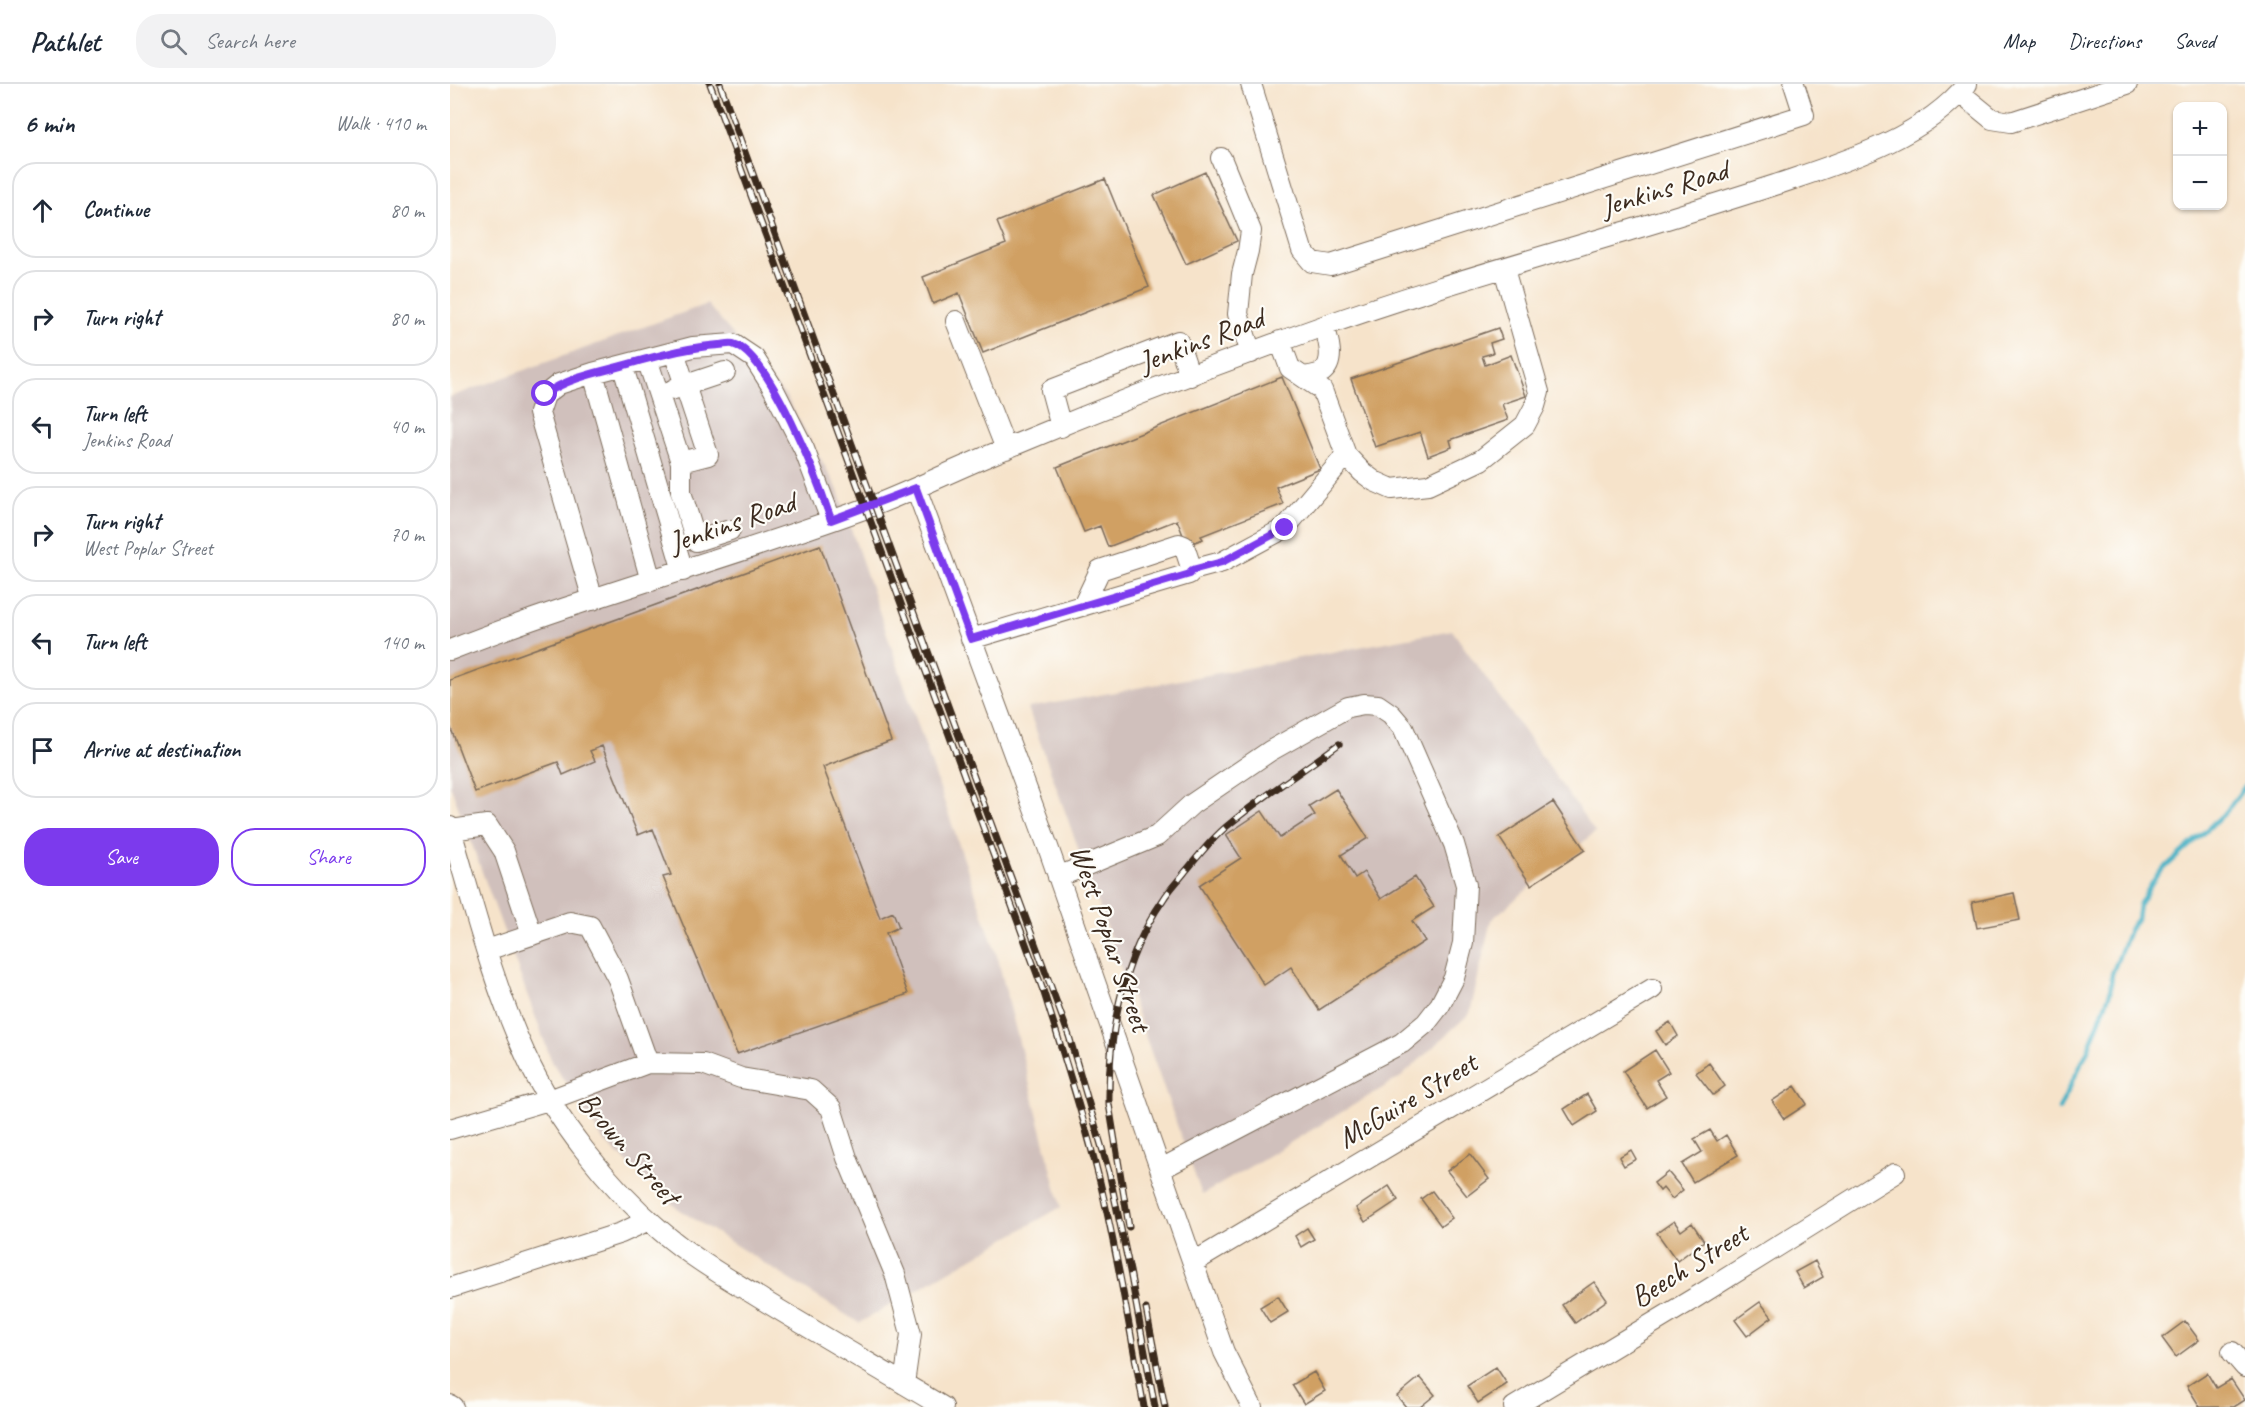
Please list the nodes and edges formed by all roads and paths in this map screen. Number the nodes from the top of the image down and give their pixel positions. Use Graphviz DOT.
graph roads {
  1 [pos="1251,84"];
  2 [pos="1794,84"];
  3 [pos="2127,84"];
  4 [pos="1964,89"];
  5 [pos="1221,158"];
  6 [pos="1504,268"];
  7 [pos="956,321"];
  8 [pos="1324,326"];
  9 [pos="1280,342"];
  10 [pos="674,352"];
  11 [pos="1251,353"];
  12 [pos="647,359"];
  13 [pos="622,366"];
  14 [pos="725,372"];
  15 [pos="593,373"];
  16 [pos="1190,376"];
  17 [pos="1304,377"];
  18 [pos="685,385"];
  19 [pos="659,394"];
  20 [pos="1061,427"];
  21 [pos="1006,449"];
  22 [pos="1346,455"];
  23 [pos="681,462"];
  24 [pos="916,488"];
  25 [pos="831,520"];
  26 [pos="730,530"];
  27 [pos="1192,570"];
  28 [pos="683,571"];
  29 [pos="651,581"];
  30 [pos="593,600"];
  31 [pos="1083,606"];
  32 [pos="971,639"];
  33 [pos="450,650"];
  34 [pos="450,829"];
  35 [pos="1058,877"];
  36 [pos="532,935"];
  37 [pos="487,950"];
  38 [pos="1652,989"];
  39 [pos="648,1063"];
  40 [pos="549,1100"];
  41 [pos="450,1129"];
  42 [pos="1161,1169"];
  43 [pos="1894,1173"];
  44 [pos="649,1220"];
  45 [pos="1194,1262"];
  46 [pos="450,1288"];
  47 [pos="2232,1352"];
  48 [pos="2245,1367"];
  49 [pos="904,1384"];
  50 [pos="943,1407"];
  51 [pos="1252,1407"];
  52 [pos="1514,1407"];
  1 -- 2 [label="street"];
  3 -- 4 [label="street"];
  4 -- 6 [label="street, Jenkins Road"];
  5 -- 11 [label="street"];
  6 -- 8 [label="street, Jenkins Road"];
  6 -- 22 [label="street"];
  7 -- 21 [label="street"];
  8 -- 9 [label="street, Jenkins Road"];
  8 -- 17 [label="street"];
  9 -- 11 [label="street, Jenkins Road"];
  9 -- 17 [label="street"];
  10 -- 12 [label="street"];
  10 -- 18 [label="street"];
  10 -- 25 [label="street"];
  11 -- 16 [label="street, Jenkins Road"];
  12 -- 13 [label="street"];
  12 -- 19 [label="street"];
  13 -- 15 [label="street"];
  13 -- 28 [label="street"];
  14 -- 18 [label="street"];
  15 -- 29 [label="street"];
  15 -- 30 [label="street"];
  16 -- 20 [label="street, Jenkins Road"];
  16 -- 20 [label="street"];
  17 -- 22 [label="street"];
  18 -- 19 [label="street"];
  18 -- 23 [label="street"];
  19 -- 23 [label="street"];
  20 -- 21 [label="street, Jenkins Road"];
  21 -- 24 [label="street, Jenkins Road"];
  22 -- 27 [label="street"];
  23 -- 26 [label="street"];
  24 -- 25 [label="street, Jenkins Road"];
  24 -- 32 [label="street, West Poplar Street"];
  25 -- 28 [label="street, Jenkins Road"];
  27 -- 31 [label="street"];
  27 -- 31 [label="street"];
  28 -- 29 [label="street, Jenkins Road"];
  29 -- 30 [label="street, Jenkins Road"];
  30 -- 33 [label="street, Jenkins Road"];
  31 -- 32 [label="street"];
  32 -- 35 [label="street, West Poplar Street"];
  34 -- 36 [label="street"];
  34 -- 37 [label="street, Brown Street"];
  35 -- 42 [label="street, West Poplar Street"];
  35 -- 42 [label="street"];
  36 -- 37 [label="street"];
  36 -- 39 [label="street"];
  37 -- 40 [label="street, Brown Street"];
  38 -- 45 [label="street, McGuire Street"];
  39 -- 40 [label="street"];
  39 -- 49 [label="street"];
  40 -- 41 [label="street"];
  40 -- 44 [label="street, Brown Street"];
  42 -- 45 [label="street, West Poplar Street"];
  43 -- 52 [label="street, Beech Street"];
  44 -- 46 [label="street"];
  44 -- 49 [label="street, Brown Street"];
  45 -- 51 [label="street, West Poplar Street"];
  47 -- 48 [label="street"];
  49 -- 50 [label="street, Brown Street"];
}
